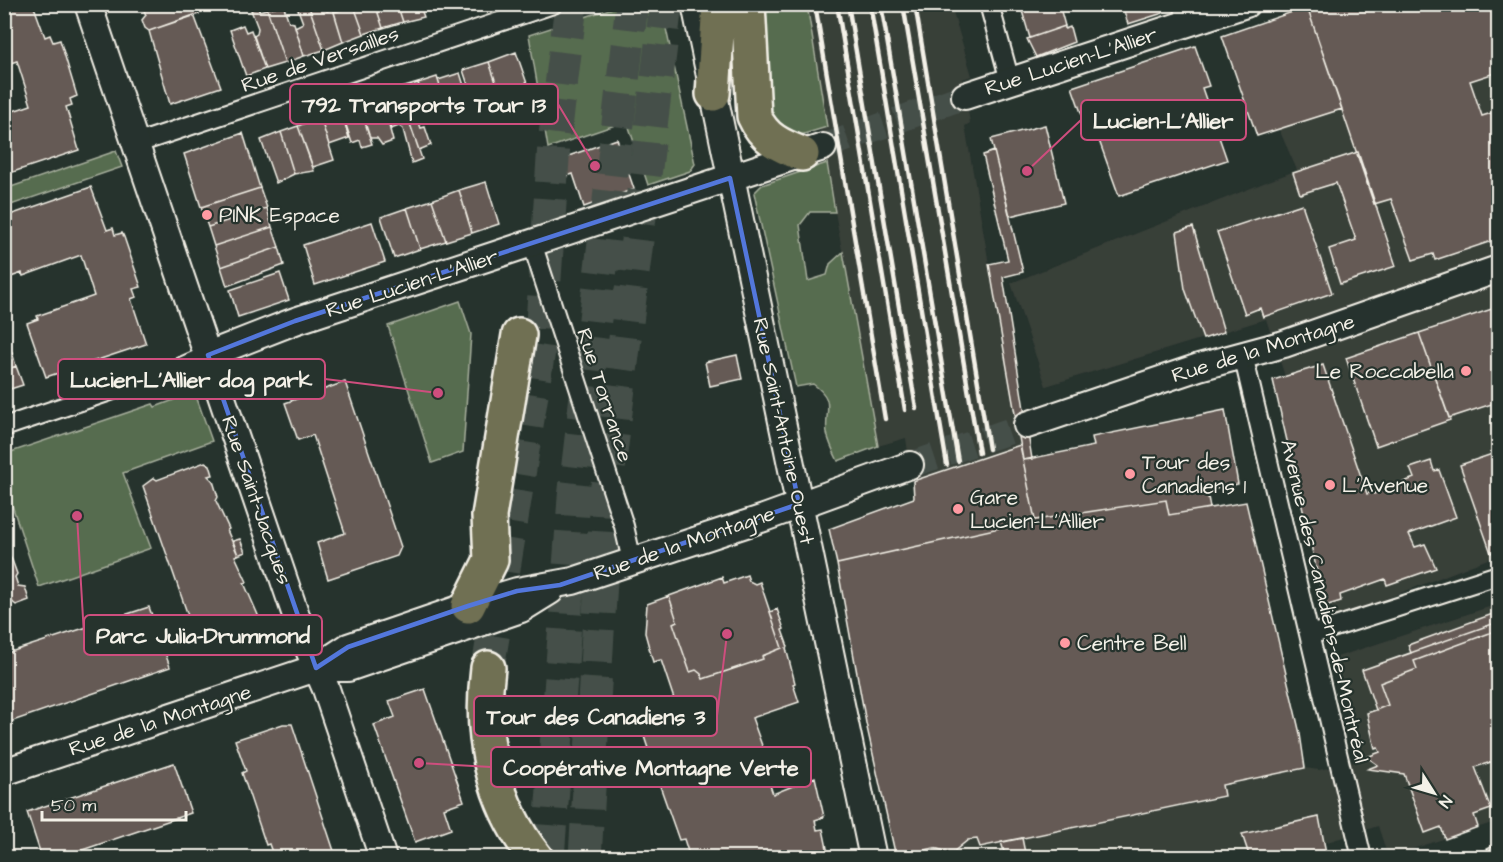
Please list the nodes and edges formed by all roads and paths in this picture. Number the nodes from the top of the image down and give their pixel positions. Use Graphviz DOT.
graph roads {
  1 [pos="88,4"];
  2 [pos="553,4"];
  3 [pos="695,4"];
  4 [pos="719,4"];
  5 [pos="748,4"];
  6 [pos="989,4"];
  7 [pos="1246,4"];
  8 [pos="1186,13"];
  9 [pos="1010,81"];
  10 [pos="713,94"];
  11 [pos="965,96"];
  12 [pos="135,144"];
  13 [pos="813,150"];
  14 [pos="730,178"];
  15 [pos="532,243"];
  16 [pos="1498,269"];
  17 [pos="519,334"];
  18 [pos="208,355"];
  19 [pos="1243,355"];
  20 [pos="1027,425"];
  21 [pos="4,427"];
  22 [pos="910,465"];
  23 [pos="799,504"];
  24 [pos="632,561"];
  25 [pos="1498,575"];
  26 [pos="560,585"];
  27 [pos="468,606"];
  28 [pos="1310,635"];
  29 [pos="316,668"];
  30 [pos="488,668"];
  31 [pos="4,772"];
  32 [pos="1498,855"];
  33 [pos="383,858"];
  34 [pos="536,858"];
  35 [pos="873,858"];
  36 [pos="1362,858"];
  37 [pos="1492,858"];
  1 -- 12 [label="street, Rue Saint-Jacques"];
  2 -- 12 [label="street, Rue de Versailles"];
  3 -- 10 [label="street, Rue Saint-Antoine Ouest"];
  4 -- 10 [label="highway"];
  5 -- 13 [label="highway"];
  6 -- 9 [label="street"];
  7 -- 8 [label="street, Rue Lucien-L'Allier"];
  8 -- 9 [label="street, Rue Lucien-L'Allier"];
  9 -- 11 [label="street, Rue Lucien-L'Allier"];
  10 -- 14 [label="street, Rue Saint-Antoine Ouest"];
  12 -- 18 [label="street, Rue Saint-Jacques"];
  13 -- 14 [label="street, Rue Lucien-L'Allier"];
  14 -- 15 [label="street, Rue Lucien-L'Allier"];
  14 -- 23 [label="street, Rue Saint-Antoine Ouest"];
  15 -- 18 [label="street, Rue Lucien-L'Allier"];
  15 -- 24 [label="street, Rue Torrance"];
  16 -- 19 [label="street, Rue de la Montagne"];
  17 -- 27 [label="highway"];
  18 -- 21 [label="street, Rue Lucien-L'Allier"];
  18 -- 29 [label="street, Rue Saint-Jacques"];
  19 -- 20 [label="street, Rue de la Montagne"];
  19 -- 28 [label="street, Avenue des Canadiens-de-Montréal"];
  22 -- 23 [label="street, Rue de la Montagne"];
  23 -- 24 [label="street, Rue de la Montagne"];
  23 -- 35 [label="street, Rue Saint-Antoine Ouest"];
  24 -- 26 [label="street, Rue de la Montagne"];
  25 -- 28 [label="street"];
  26 -- 27 [label="street, Rue de la Montagne"];
  26 -- 29 [label="street, Rue de la Montagne"];
  27 -- 29 [label="street, Rue de la Montagne"];
  28 -- 36 [label="street, Avenue des Canadiens-de-Montréal"];
  29 -- 31 [label="street, Rue de la Montagne"];
  29 -- 33 [label="street, Rue Saint-Jacques"];
  30 -- 34 [label="highway"];
  32 -- 37 [label="street"];
}
